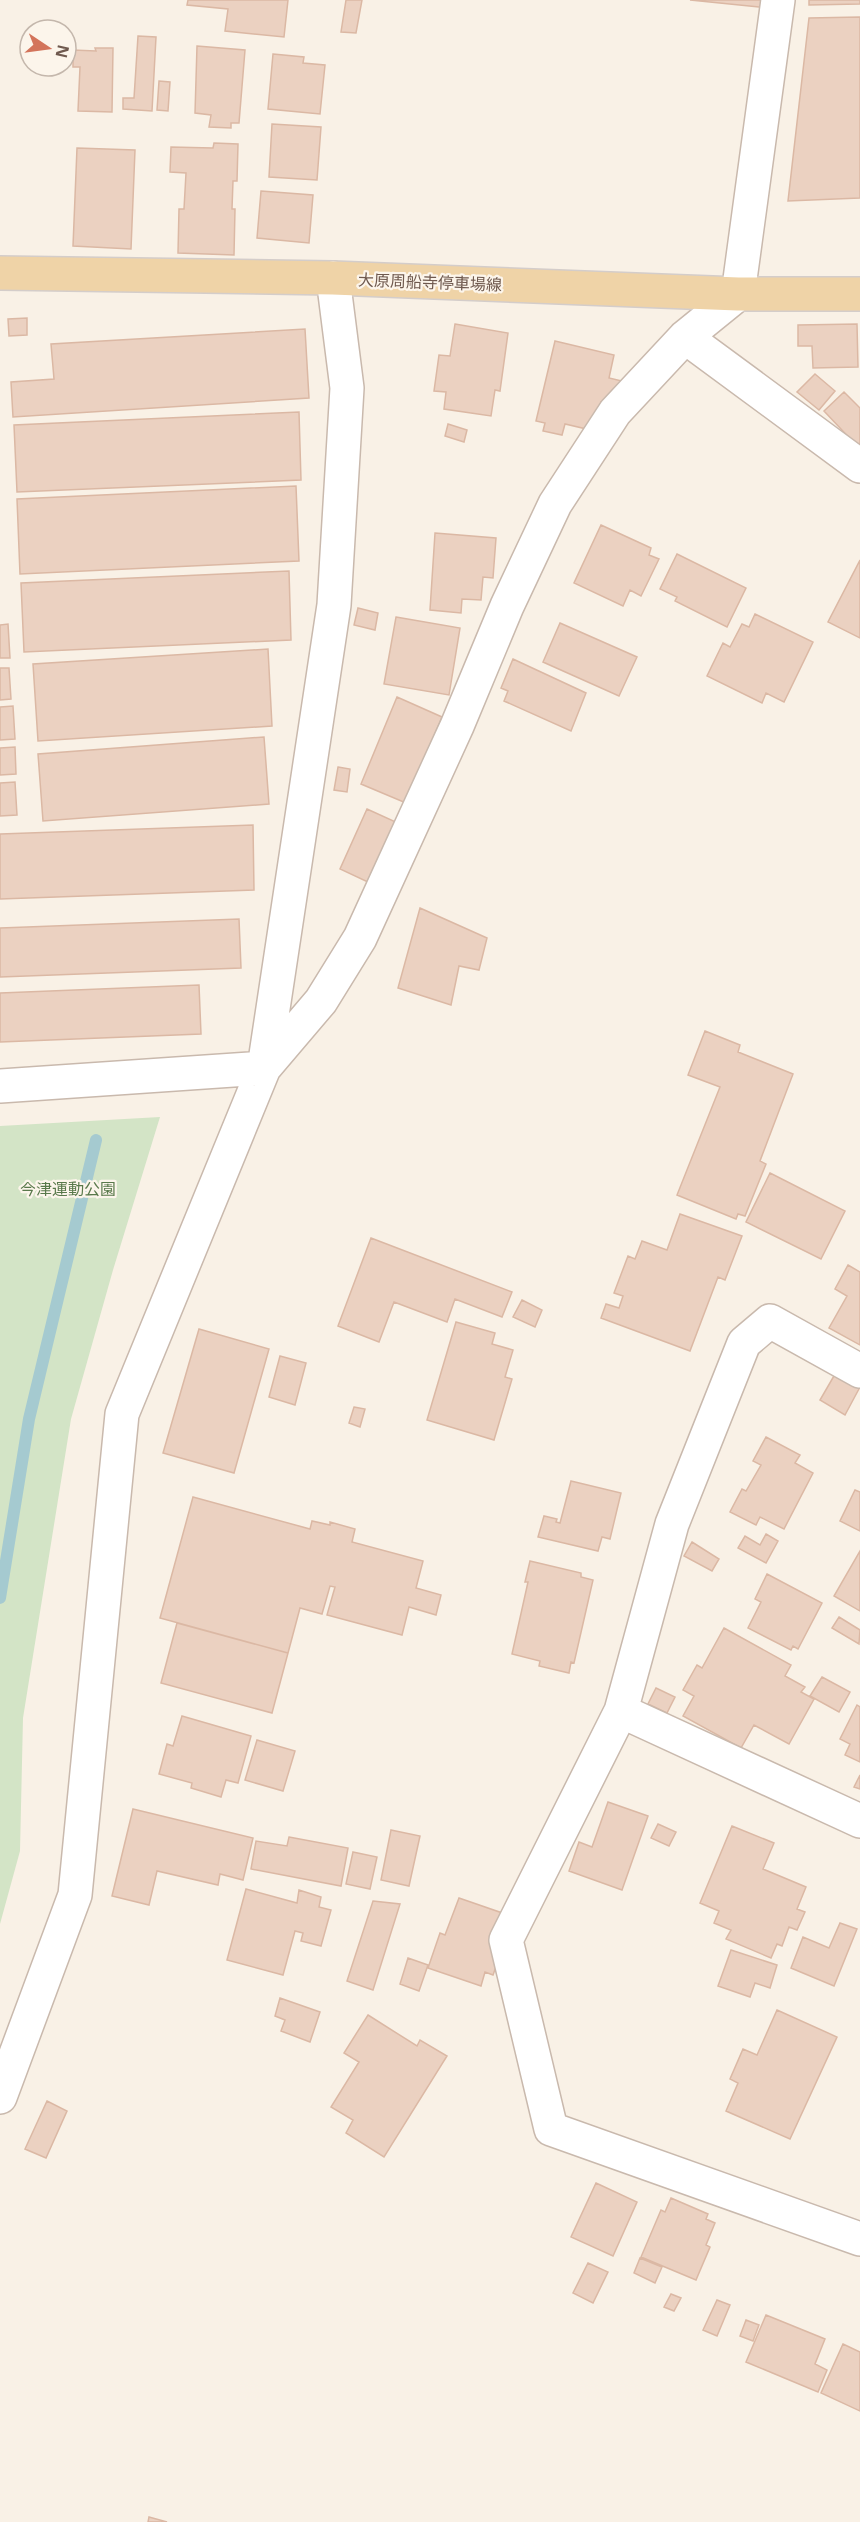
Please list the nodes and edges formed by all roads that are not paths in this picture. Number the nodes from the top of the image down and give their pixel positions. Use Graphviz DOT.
graph roads {
  1 [pos="778,0"];
  2 [pos="0,273"];
  3 [pos="333,278"];
  4 [pos="738,294"];
  5 [pos="860,294"];
  6 [pos="685,337"];
  7 [pos="860,466"];
  8 [pos="264,1068"];
  9 [pos="0,1086"];
  10 [pos="860,1371"];
  11 [pos="621,1711"];
  12 [pos="860,1821"];
  13 [pos="0,2097"];
  14 [pos="860,2240"];
  1 -- 4 [label="street"];
  2 -- 3 [label="main road, 大原周船寺停車場線"];
  3 -- 4 [label="main road, 大原周船寺停車場線"];
  3 -- 8 [label="street"];
  4 -- 5 [label="main road, 大原周船寺停車場線"];
  4 -- 6 [label="street"];
  6 -- 7 [label="street"];
  6 -- 8 [label="street"];
  8 -- 9 [label="street"];
  8 -- 13 [label="street"];
  10 -- 11 [label="street"];
  11 -- 12 [label="street"];
  11 -- 14 [label="street"];
}
